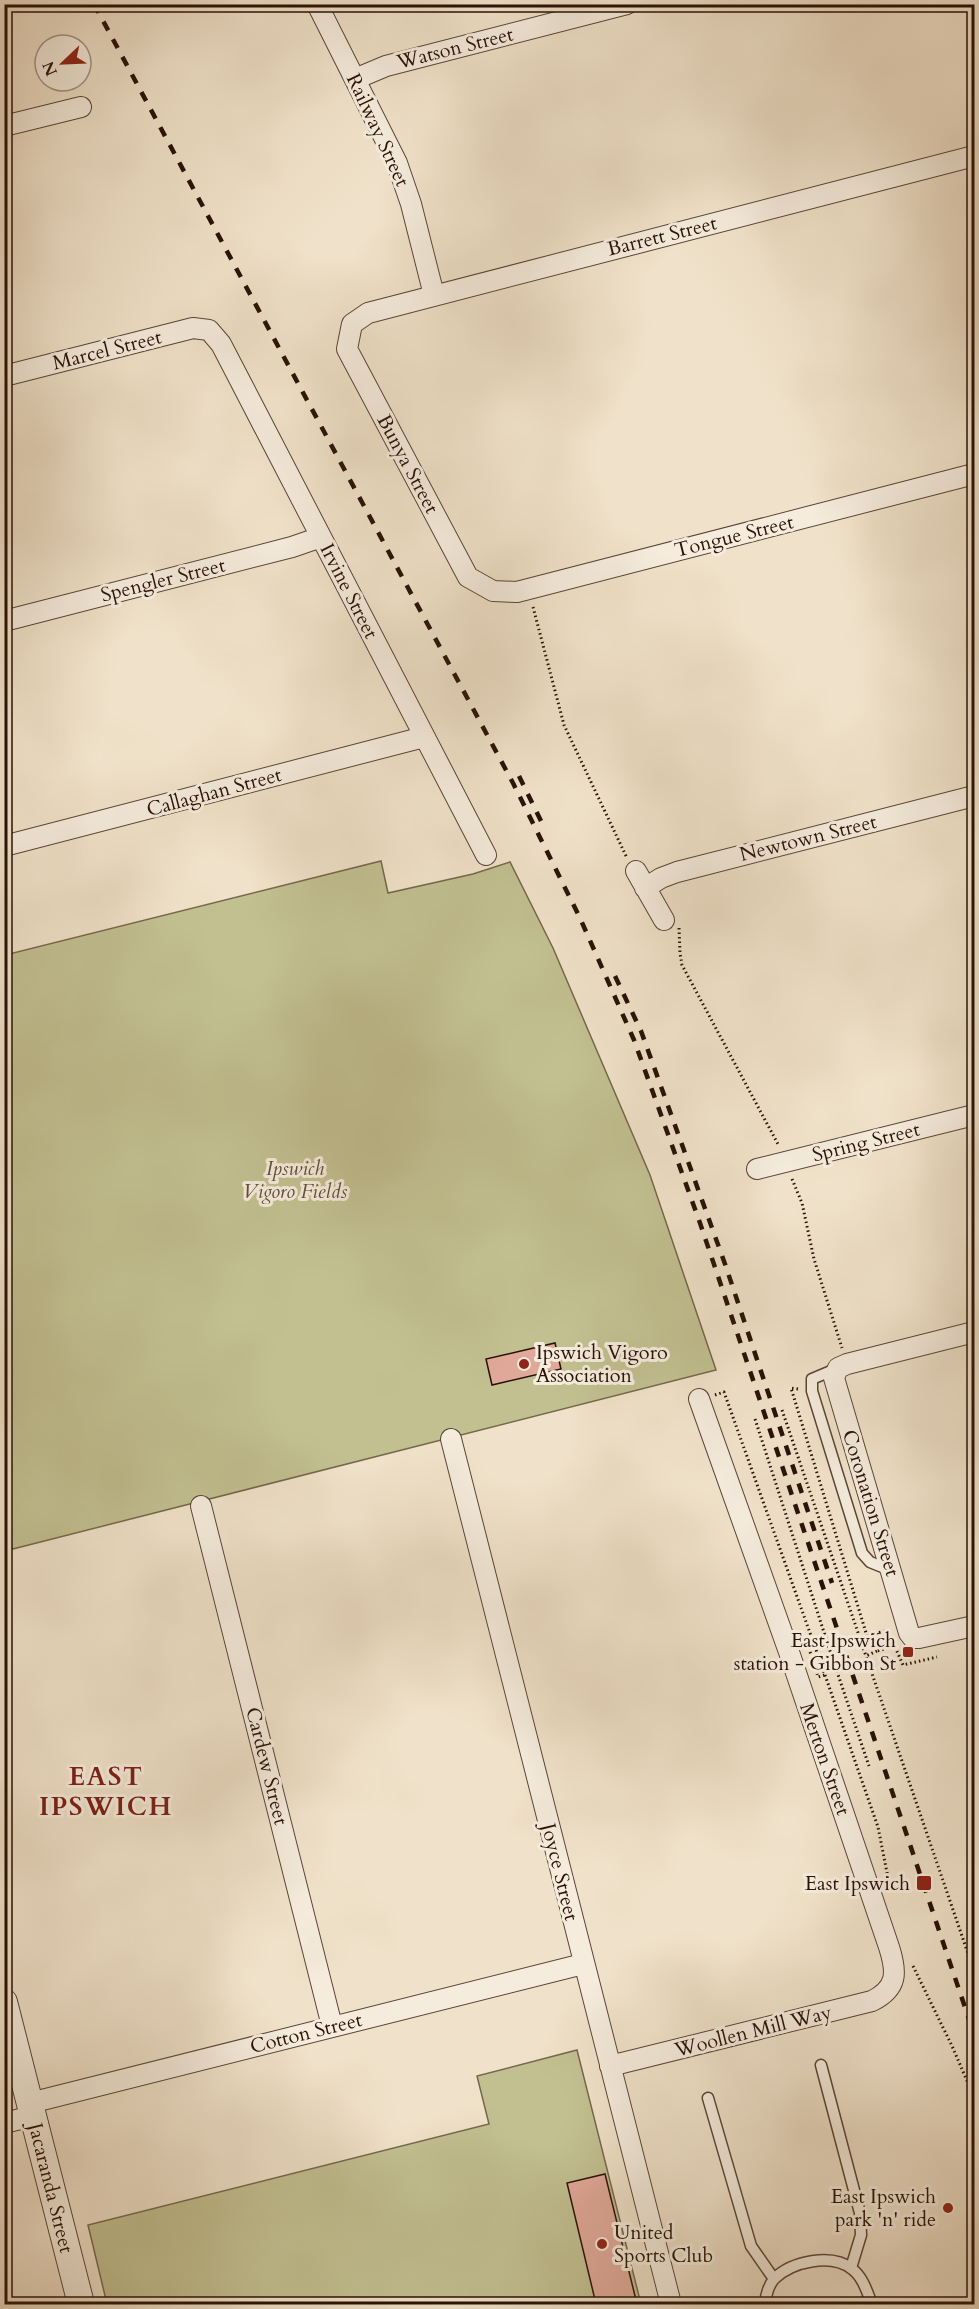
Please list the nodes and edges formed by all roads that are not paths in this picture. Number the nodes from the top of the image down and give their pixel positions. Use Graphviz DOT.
graph roads {
  1 [pos="317,4"];
  2 [pos="627,4"];
  3 [pos="355,79"];
  4 [pos="81,107"];
  5 [pos="4,126"];
  6 [pos="975,156"];
  7 [pos="434,295"];
  8 [pos="352,324"];
  9 [pos="209,330"];
  10 [pos="4,376"];
  11 [pos="975,474"];
  12 [pos="321,537"];
  13 [pos="493,591"];
  14 [pos="4,621"];
  15 [pos="424,737"];
  16 [pos="975,796"];
  17 [pos="4,846"];
  18 [pos="486,855"];
  19 [pos="671,920"];
  20 [pos="975,1115"];
  21 [pos="758,1169"];
  22 [pos="975,1332"];
  23 [pos="840,1359"];
  24 [pos="699,1399"];
  25 [pos="450,1439"];
  26 [pos="201,1506"];
  27 [pos="890,1570"];
  28 [pos="975,1626"];
  29 [pos="583,1964"];
  30 [pos="891,1986"];
  31 [pos="4,2002"];
  32 [pos="332,2026"];
  33 [pos="821,2065"];
  34 [pos="610,2066"];
  35 [pos="708,2098"];
  36 [pos="31,2110"];
  37 [pos="4,2123"];
  38 [pos="851,2268"];
  39 [pos="774,2279"];
  40 [pos="81,2304"];
  41 [pos="671,2304"];
  42 [pos="765,2304"];
  43 [pos="872,2304"];
  1 -- 3 [label="street, Railway Street"];
  2 -- 3 [label="street, Watson Street"];
  3 -- 7 [label="street, Railway Street"];
  4 -- 5 [label="street"];
  6 -- 7 [label="street, Barrett Street"];
  7 -- 8 [label="street, Barrett Street"];
  8 -- 13 [label="street, Bunya Street"];
  9 -- 10 [label="street, Marcel Street"];
  9 -- 12 [label="street, Irvine Street"];
  11 -- 13 [label="street, Tongue Street"];
  12 -- 14 [label="street, Spengler Street"];
  12 -- 15 [label="street, Irvine Street"];
  15 -- 17 [label="street, Callaghan Street"];
  15 -- 18 [label="street, Irvine Street"];
  16 -- 19 [label="street, Newtown Street"];
  20 -- 21 [label="street, Spring Street"];
  22 -- 23 [label="street"];
  23 -- 27 [label="street, Coronation Street"];
  23 -- 27 [label="lane"];
  24 -- 30 [label="street, Merton Street"];
  25 -- 29 [label="street, Joyce Street"];
  26 -- 32 [label="street, Cardew Street"];
  27 -- 28 [label="street, Coronation Street"];
  29 -- 32 [label="street, Cotton Street"];
  29 -- 34 [label="street, Joyce Street"];
  30 -- 34 [label="street, Woollen Mill Way"];
  31 -- 36 [label="street, Jacaranda Street"];
  32 -- 36 [label="street, Cotton Street"];
  33 -- 38 [label="lane"];
  34 -- 41 [label="street, Joyce Street"];
  35 -- 39 [label="lane"];
  36 -- 37 [label="street, Cotton Street"];
  36 -- 40 [label="street, Jacaranda Street"];
  38 -- 39 [label="lane"];
  38 -- 43 [label="lane"];
  39 -- 42 [label="lane"];
}
